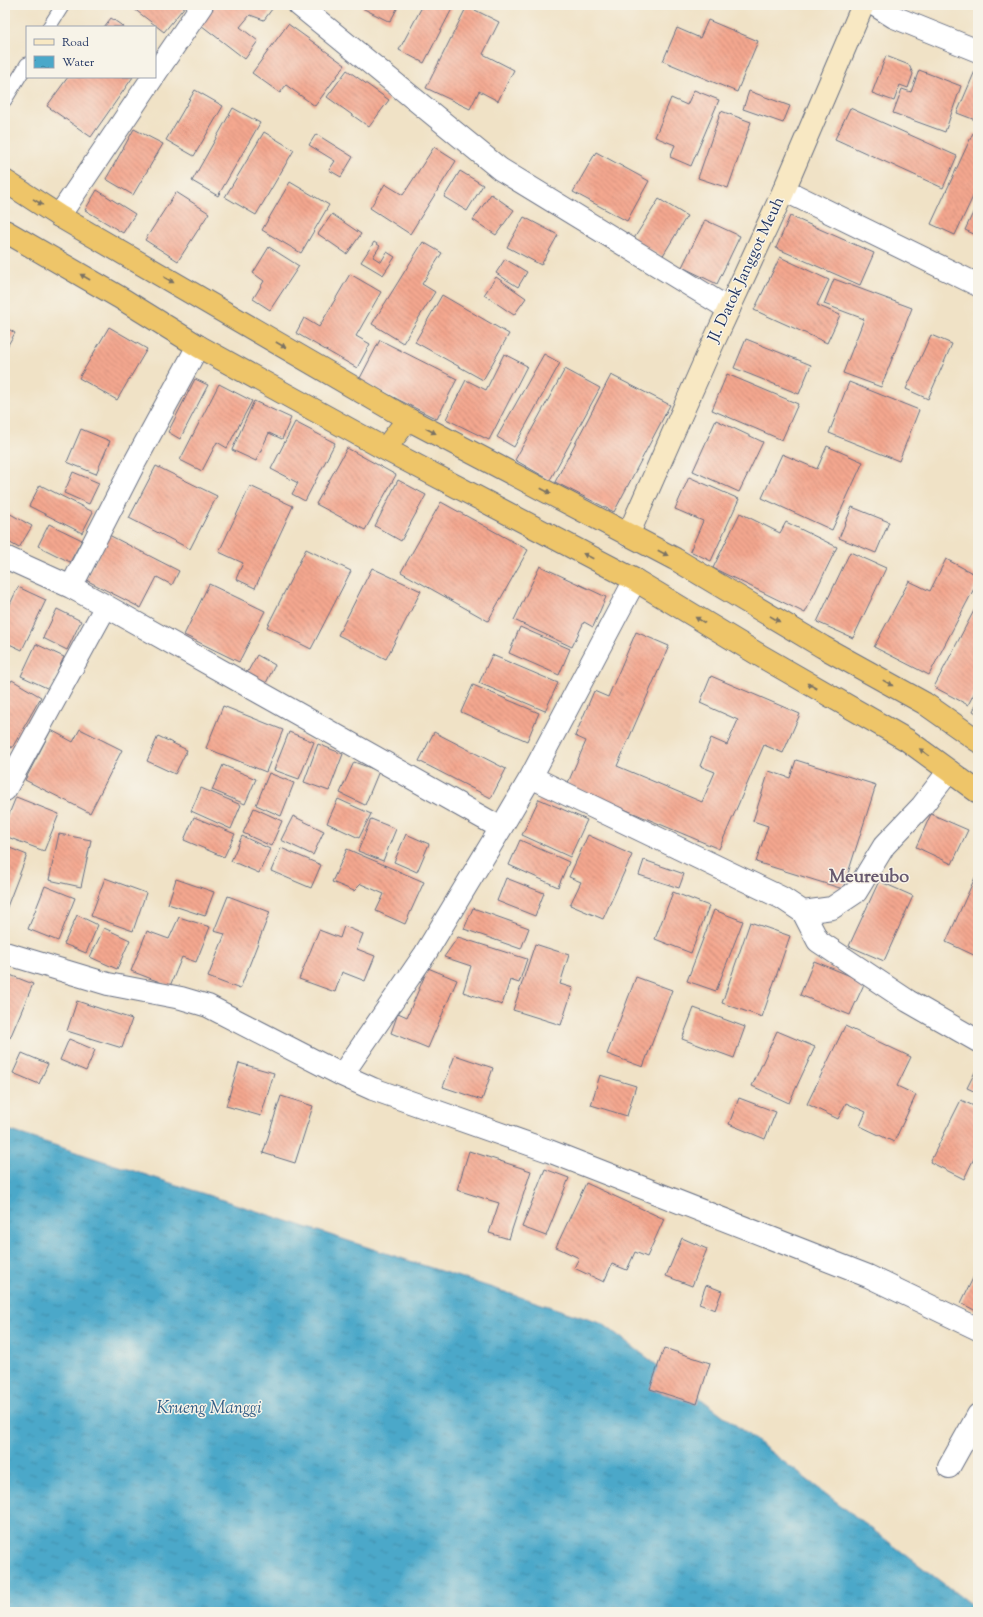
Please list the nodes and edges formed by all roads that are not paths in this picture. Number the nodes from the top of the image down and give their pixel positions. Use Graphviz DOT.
graph roads {
  1 [pos="63,5"];
  2 [pos="202,5"];
  3 [pos="300,5"];
  4 [pos="863,5"];
  5 [pos="875,5"];
  6 [pos="50,26"];
  7 [pos="978,51"];
  8 [pos="26,66"];
  9 [pos="156,73"];
  10 [pos="152,78"];
  11 [pos="5,100"];
  12 [pos="5,181"];
  13 [pos="784,190"];
  14 [pos="59,216"];
  15 [pos="5,231"];
  16 [pos="978,285"];
  17 [pos="729,309"];
  18 [pos="198,346"];
  19 [pos="408,419"];
  20 [pos="385,449"];
  21 [pos="628,535"];
  22 [pos="5,557"];
  23 [pos="635,580"];
  24 [pos="71,587"];
  25 [pos="106,606"];
  26 [pos="978,741"];
  27 [pos="949,771"];
  28 [pos="530,777"];
  29 [pos="5,790"];
  30 [pos="978,792"];
  31 [pos="501,828"];
  32 [pos="803,912"];
  33 [pos="5,953"];
  34 [pos="978,1041"];
  35 [pos="342,1075"];
  36 [pos="978,1329"];
  37 [pos="978,1416"];
  38 [pos="949,1467"];
  1 -- 6 [label="lane"];
  2 -- 9 [label="street"];
  3 -- 17 [label="street"];
  4 -- 13 [label="street, JI. Datok Janggot Meuh"];
  5 -- 7 [label="street"];
  8 -- 11 [label="lane"];
  10 -- 14 [label="street"];
  12 -- 14 [label="highway, one-way"];
  13 -- 16 [label="street"];
  13 -- 17 [label="street, JI. Datok Janggot Meuh"];
  14 -- 19 [label="highway, one-way"];
  18 -- 15 [label="highway, one-way"];
  17 -- 21 [label="street, JI. Datok Janggot Meuh"];
  18 -- 20 [label="highway"];
  18 -- 24 [label="street"];
  19 -- 20 [label="highway"];
  19 -- 21 [label="highway, one-way"];
  23 -- 20 [label="highway, one-way"];
  21 -- 26 [label="highway, one-way"];
  22 -- 24 [label="street"];
  27 -- 23 [label="highway, one-way"];
  23 -- 28 [label="street"];
  24 -- 25 [label="street"];
  25 -- 29 [label="street"];
  25 -- 31 [label="street"];
  27 -- 30 [label="highway"];
  27 -- 32 [label="street"];
  28 -- 31 [label="street"];
  28 -- 32 [label="street"];
  31 -- 35 [label="street"];
  32 -- 34 [label="street"];
  33 -- 35 [label="street"];
  35 -- 36 [label="street"];
  37 -- 38 [label="street"];
}
